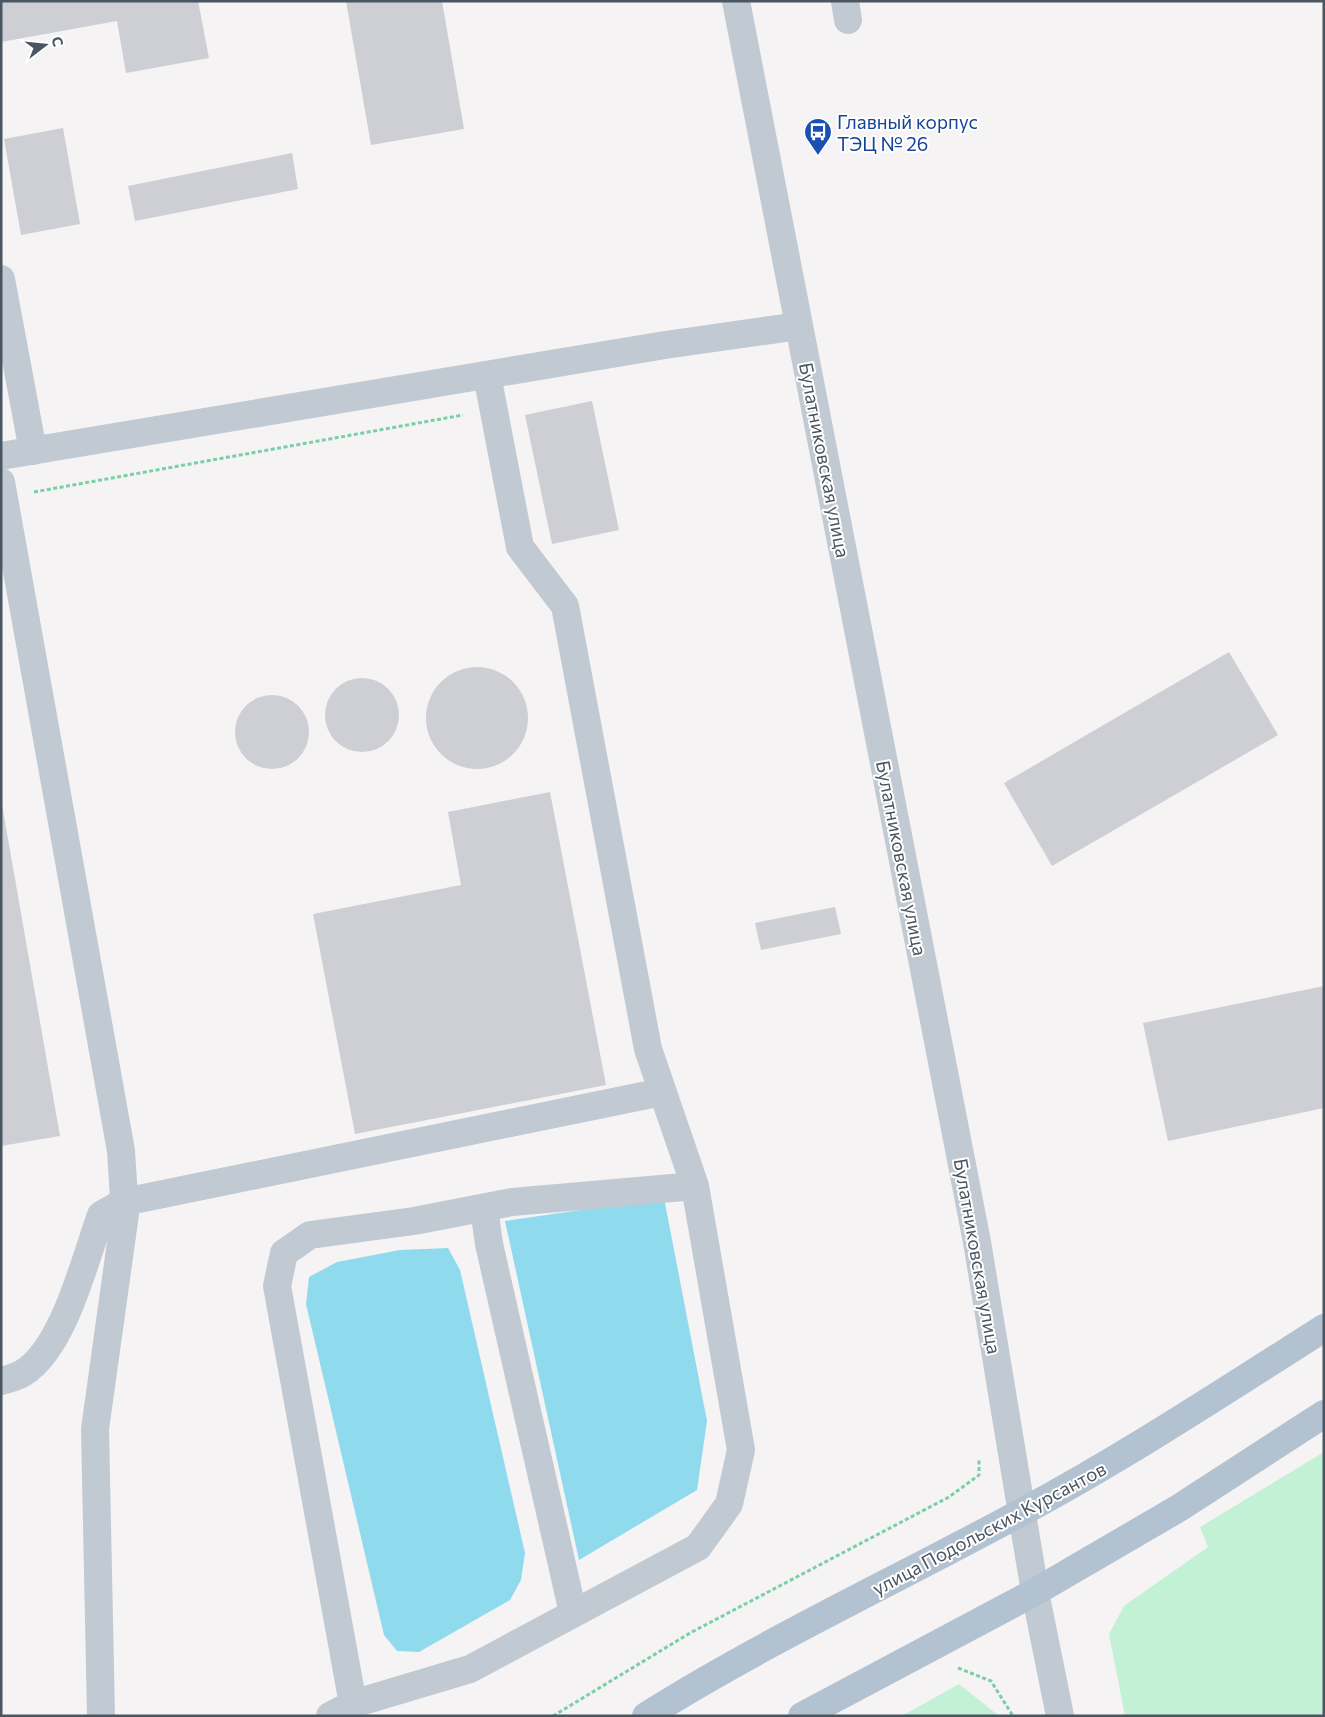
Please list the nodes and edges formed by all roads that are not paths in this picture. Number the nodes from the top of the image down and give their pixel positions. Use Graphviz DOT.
graph roads {
  1 [pos="736,1"];
  2 [pos="1,279"];
  3 [pos="799,326"];
  4 [pos="487,375"];
  5 [pos="33,450"];
  6 [pos="1,456"];
  7 [pos="3,490"];
  8 [pos="662,1092"];
  9 [pos="695,1186"];
  10 [pos="124,1202"];
  11 [pos="484,1208"];
  12 [pos="1324,1328"];
  13 [pos="1,1381"];
  14 [pos="1324,1414"];
  15 [pos="1023,1512"];
  16 [pos="1035,1592"];
  17 [pos="573,1613"];
  18 [pos="342,1710"];
  19 [pos="101,1716"];
  20 [pos="646,1716"];
  21 [pos="802,1716"];
  22 [pos="1060,1716"];
  1 -- 3 [label="street, Булатниковская улица"];
  2 -- 5 [label="street"];
  3 -- 4 [label="street"];
  3 -- 15 [label="street, Булатниковская улица"];
  4 -- 5 [label="street"];
  4 -- 8 [label="street"];
  5 -- 6 [label="street"];
  7 -- 10 [label="street"];
  8 -- 9 [label="street"];
  8 -- 10 [label="street"];
  9 -- 11 [label="street"];
  9 -- 17 [label="street"];
  10 -- 13 [label="street"];
  10 -- 19 [label="street"];
  11 -- 17 [label="street"];
  11 -- 18 [label="street"];
  12 -- 15 [label="main road, улица Подольских Курсантов"];
  14 -- 16 [label="main road"];
  15 -- 16 [label="street, Булатниковская улица"];
  15 -- 20 [label="main road, улица Подольских Курсантов"];
  16 -- 21 [label="main road"];
  16 -- 22 [label="street, Булатниковская улица"];
  17 -- 18 [label="street"];
}
